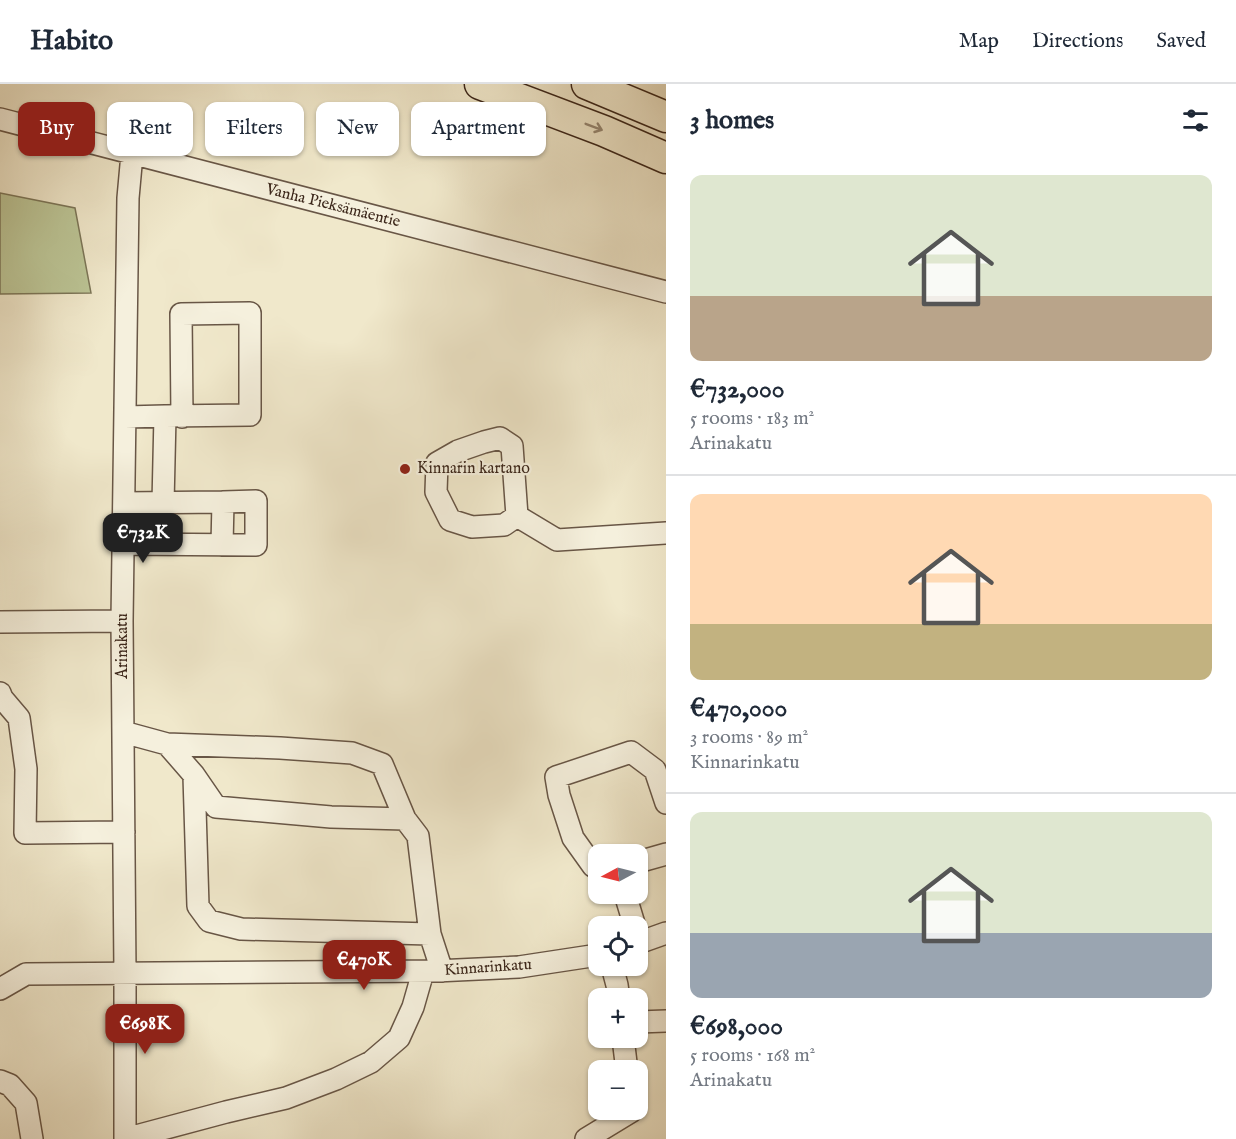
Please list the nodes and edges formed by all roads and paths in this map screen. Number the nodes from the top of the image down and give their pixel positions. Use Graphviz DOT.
graph roads {
  1 [pos="480,84"];
  2 [pos="587,84"];
  3 [pos="666,117"];
  4 [pos="0,119"];
  5 [pos="107,147"];
  6 [pos="132,156"];
  7 [pos="140,156"];
  8 [pos="666,158"];
  9 [pos="666,292"];
  10 [pos="125,417"];
  11 [pos="173,417"];
  12 [pos="163,502"];
  13 [pos="223,502"];
  14 [pos="124,503"];
  15 [pos="517,516"];
  16 [pos="666,533"];
  17 [pos="124,544"];
  18 [pos="222,544"];
  19 [pos="122,621"];
  20 [pos="0,622"];
  21 [pos="0,693"];
  22 [pos="123,732"];
  23 [pos="167,744"];
  24 [pos="194,775"];
  25 [pos="666,802"];
  26 [pos="405,819"];
  27 [pos="124,832"];
  28 [pos="666,854"];
  29 [pos="588,859"];
  30 [pos="648,859"];
  31 [pos="666,933"];
  32 [pos="430,934"];
  33 [pos="648,936"];
  34 [pos="588,957"];
  35 [pos="432,971"];
  36 [pos="125,973"];
  37 [pos="0,989"];
  38 [pos="666,1021"];
  39 [pos="648,1022"];
  40 [pos="0,1081"];
  41 [pos="620,1120"];
  42 [pos="597,1136"];
  43 [pos="32,1139"];
  44 [pos="125,1139"];
  1 -- 8 [label="highway, one-way"];
  2 -- 3 [label="highway"];
  4 -- 5 [label="street, Vanha Pieksämäentie"];
  6 -- 10 [label="street, Arinakatu"];
  7 -- 9 [label="street, Vanha Pieksämäentie"];
  10 -- 11 [label="street"];
  10 -- 14 [label="street, Arinakatu"];
  11 -- 11 [label="street"];
  11 -- 12 [label="street"];
  12 -- 13 [label="street"];
  12 -- 14 [label="street"];
  13 -- 18 [label="street"];
  13 -- 18 [label="street"];
  14 -- 17 [label="street, Arinakatu"];
  15 -- 15 [label="street"];
  15 -- 16 [label="street"];
  17 -- 18 [label="street"];
  17 -- 19 [label="street, Arinakatu"];
  19 -- 20 [label="street"];
  19 -- 22 [label="street, Arinakatu"];
  21 -- 27 [label="street"];
  22 -- 23 [label="street"];
  22 -- 27 [label="street, Arinakatu"];
  23 -- 24 [label="street"];
  23 -- 26 [label="street"];
  24 -- 26 [label="street"];
  24 -- 32 [label="street"];
  25 -- 29 [label="street"];
  26 -- 32 [label="street"];
  27 -- 36 [label="street, Arinakatu"];
  28 -- 30 [label="street"];
  31 -- 33 [label="street"];
  32 -- 35 [label="street"];
  34 -- 35 [label="street, Kinnarinkatu"];
  35 -- 36 [label="street, Kinnarinkatu"];
  35 -- 44 [label="street"];
  36 -- 37 [label="street, Kinnarinkatu"];
  36 -- 44 [label="street, Arinakatu"];
  38 -- 39 [label="street"];
  40 -- 43 [label="street"];
  41 -- 42 [label="street"];
}
